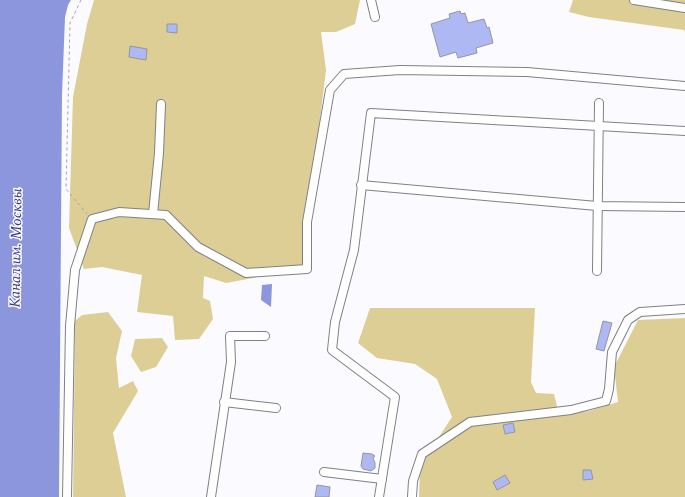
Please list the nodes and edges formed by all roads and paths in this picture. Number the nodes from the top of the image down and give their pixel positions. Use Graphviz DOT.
graph roads {
  1 [pos="81,0"];
  2 [pos="371,0"];
  3 [pos="634,0"];
  4 [pos="685,8"];
  5 [pos="375,17"];
  6 [pos="685,86"];
  7 [pos="599,102"];
  8 [pos="161,104"];
  9 [pos="598,127"];
  10 [pos="685,131"];
  11 [pos="361,185"];
  12 [pos="598,206"];
  13 [pos="685,206"];
  14 [pos="153,214"];
  15 [pos="92,219"];
  16 [pos="597,271"];
  17 [pos="685,309"];
  18 [pos="265,336"];
  19 [pos="224,402"];
  20 [pos="276,408"];
  21 [pos="324,472"];
  22 [pos="382,479"];
  23 [pos="67,497"];
  24 [pos="211,497"];
  25 [pos="379,497"];
  26 [pos="412,497"];
  1 -- 15 [label="path"];
  2 -- 5 [label="street"];
  3 -- 4 [label="street"];
  6 -- 14 [label="street"];
  7 -- 9 [label="street"];
  8 -- 14 [label="street"];
  9 -- 10 [label="street"];
  9 -- 11 [label="street"];
  9 -- 12 [label="street"];
  11 -- 12 [label="street"];
  11 -- 22 [label="street"];
  12 -- 13 [label="street"];
  12 -- 16 [label="street"];
  14 -- 15 [label="street"];
  15 -- 23 [label="street"];
  17 -- 26 [label="street"];
  18 -- 19 [label="street"];
  19 -- 20 [label="street"];
  19 -- 24 [label="street"];
  21 -- 22 [label="street"];
  22 -- 25 [label="street"];
}
